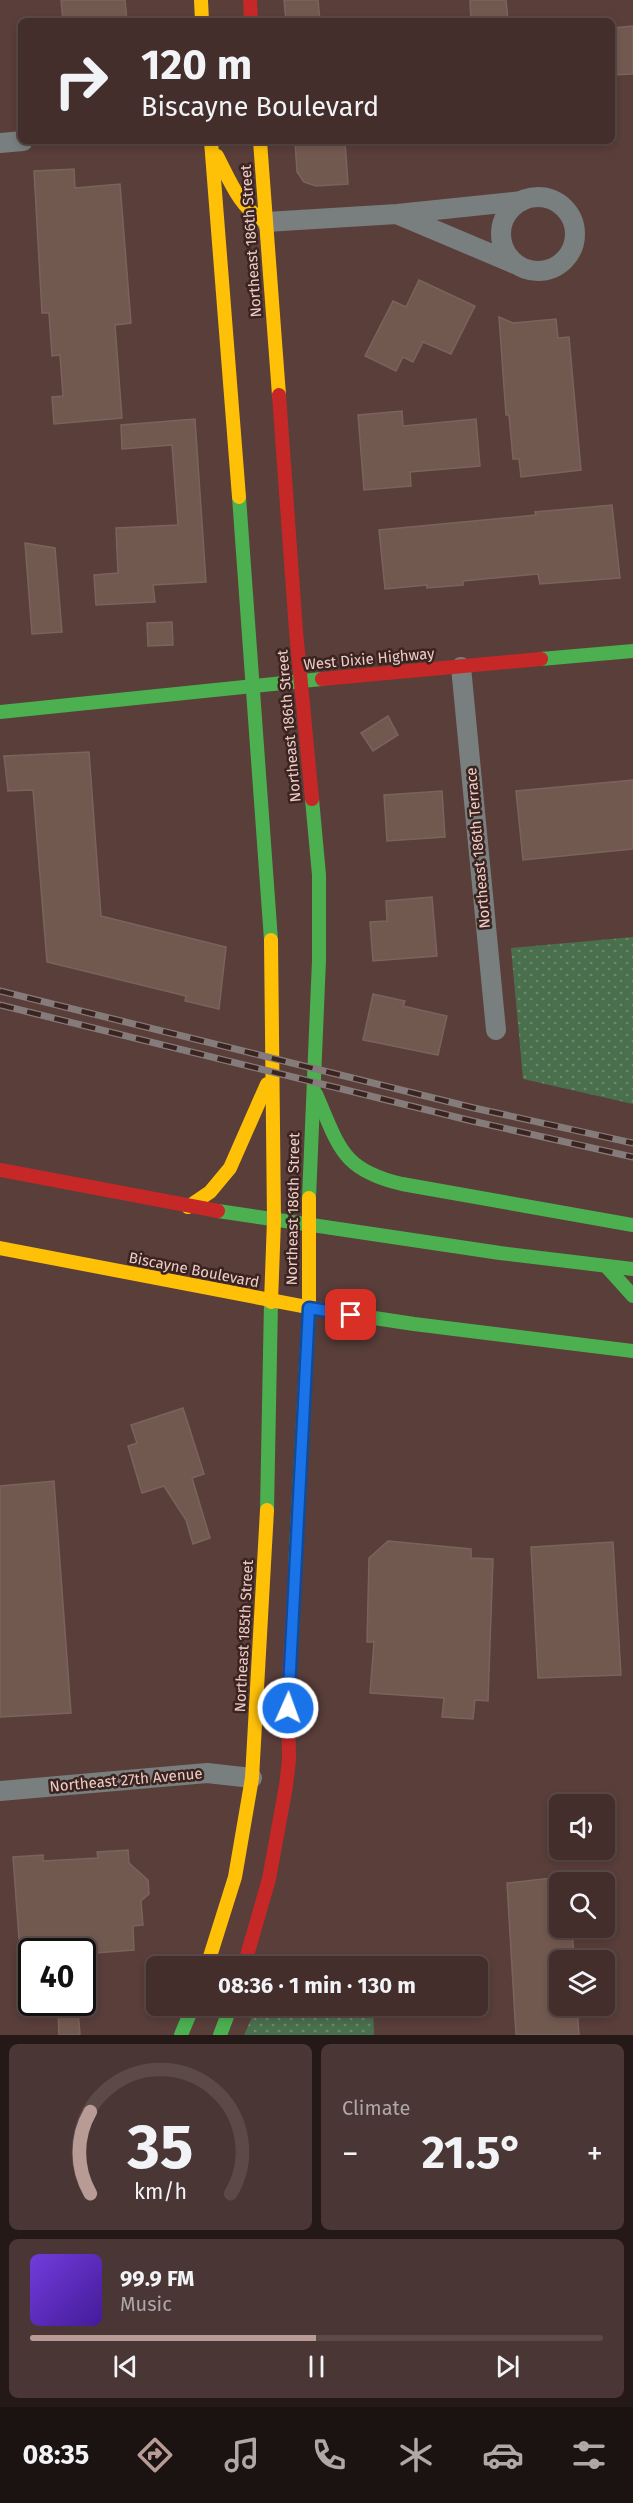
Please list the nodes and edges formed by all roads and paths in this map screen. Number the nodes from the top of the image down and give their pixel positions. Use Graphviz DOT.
graph roads {
  1 [pos="201,0"];
  2 [pos="250,0"];
  3 [pos="202,18"];
  4 [pos="251,18"];
  5 [pos="18,141"];
  6 [pos="0,143"];
  7 [pos="212,144"];
  8 [pos="260,144"];
  9 [pos="522,201"];
  10 [pos="397,214"];
  11 [pos="266,222"];
  12 [pos="515,264"];
  13 [pos="633,651"];
  14 [pos="461,667"];
  15 [pos="302,681"];
  16 [pos="253,687"];
  17 [pos="0,712"];
  18 [pos="496,1030"];
  19 [pos="271,1072"];
  20 [pos="312,1083"];
  21 [pos="0,1170"];
  22 [pos="188,1207"];
  23 [pos="274,1220"];
  24 [pos="633,1225"];
  25 [pos="308,1226"];
  26 [pos="0,1248"];
  27 [pos="606,1266"];
  28 [pos="633,1269"];
  29 [pos="633,1296"];
  30 [pos="272,1302"];
  31 [pos="309,1308"];
  32 [pos="633,1351"];
  33 [pos="252,1778"];
  34 [pos="0,1791"];
  35 [pos="210,1956"];
  36 [pos="247,1956"];
  37 [pos="190,2016"];
  38 [pos="194,2016"];
  39 [pos="227,2016"];
  40 [pos="181,2035"];
  41 [pos="192,2035"];
  42 [pos="220,2035"];
  1 -- 3 [label="main road"];
  2 -- 4 [label="main road"];
  5 -- 6 [label="street"];
  7 -- 11 [label="main road"];
  7 -- 16 [label="main road, Northeast 186th Street"];
  8 -- 11 [label="main road, Northeast 186th Street"];
  9 -- 10 [label="street"];
  9 -- 12 [label="street"];
  9 -- 12 [label="street"];
  10 -- 11 [label="street"];
  10 -- 12 [label="street"];
  11 -- 15 [label="main road, Northeast 186th Street"];
  13 -- 14 [label="main road, West Dixie Highway"];
  14 -- 15 [label="main road, West Dixie Highway"];
  14 -- 18 [label="street, Northeast 186th Terrace"];
  15 -- 16 [label="main road, West Dixie Highway"];
  15 -- 20 [label="main road, Northeast 186th Street"];
  16 -- 17 [label="main road, West Dixie Highway"];
  16 -- 19 [label="main road, Northeast 186th Street"];
  19 -- 22 [label="main road"];
  19 -- 23 [label="main road, Northeast 186th Street"];
  20 -- 24 [label="main road"];
  20 -- 25 [label="main road, Northeast 186th Street"];
  21 -- 22 [label="main road"];
  22 -- 23 [label="main road"];
  23 -- 25 [label="main road"];
  23 -- 30 [label="main road, Northeast 186th Street"];
  25 -- 27 [label="main road"];
  25 -- 31 [label="main road, Northeast 186th Street"];
  26 -- 30 [label="main road, Biscayne Boulevard"];
  27 -- 28 [label="main road"];
  27 -- 29 [label="main road"];
  30 -- 31 [label="main road, Biscayne Boulevard"];
  30 -- 33 [label="main road, Northeast 185th Street"];
  31 -- 32 [label="main road, Biscayne Boulevard"];
  31 -- 36 [label="main road"];
  33 -- 34 [label="street, Northeast 27th Avenue"];
  33 -- 35 [label="main road, Northeast 185th Street"];
  37 -- 40 [label="main road"];
  38 -- 41 [label="main road"];
  39 -- 42 [label="main road"];
}
